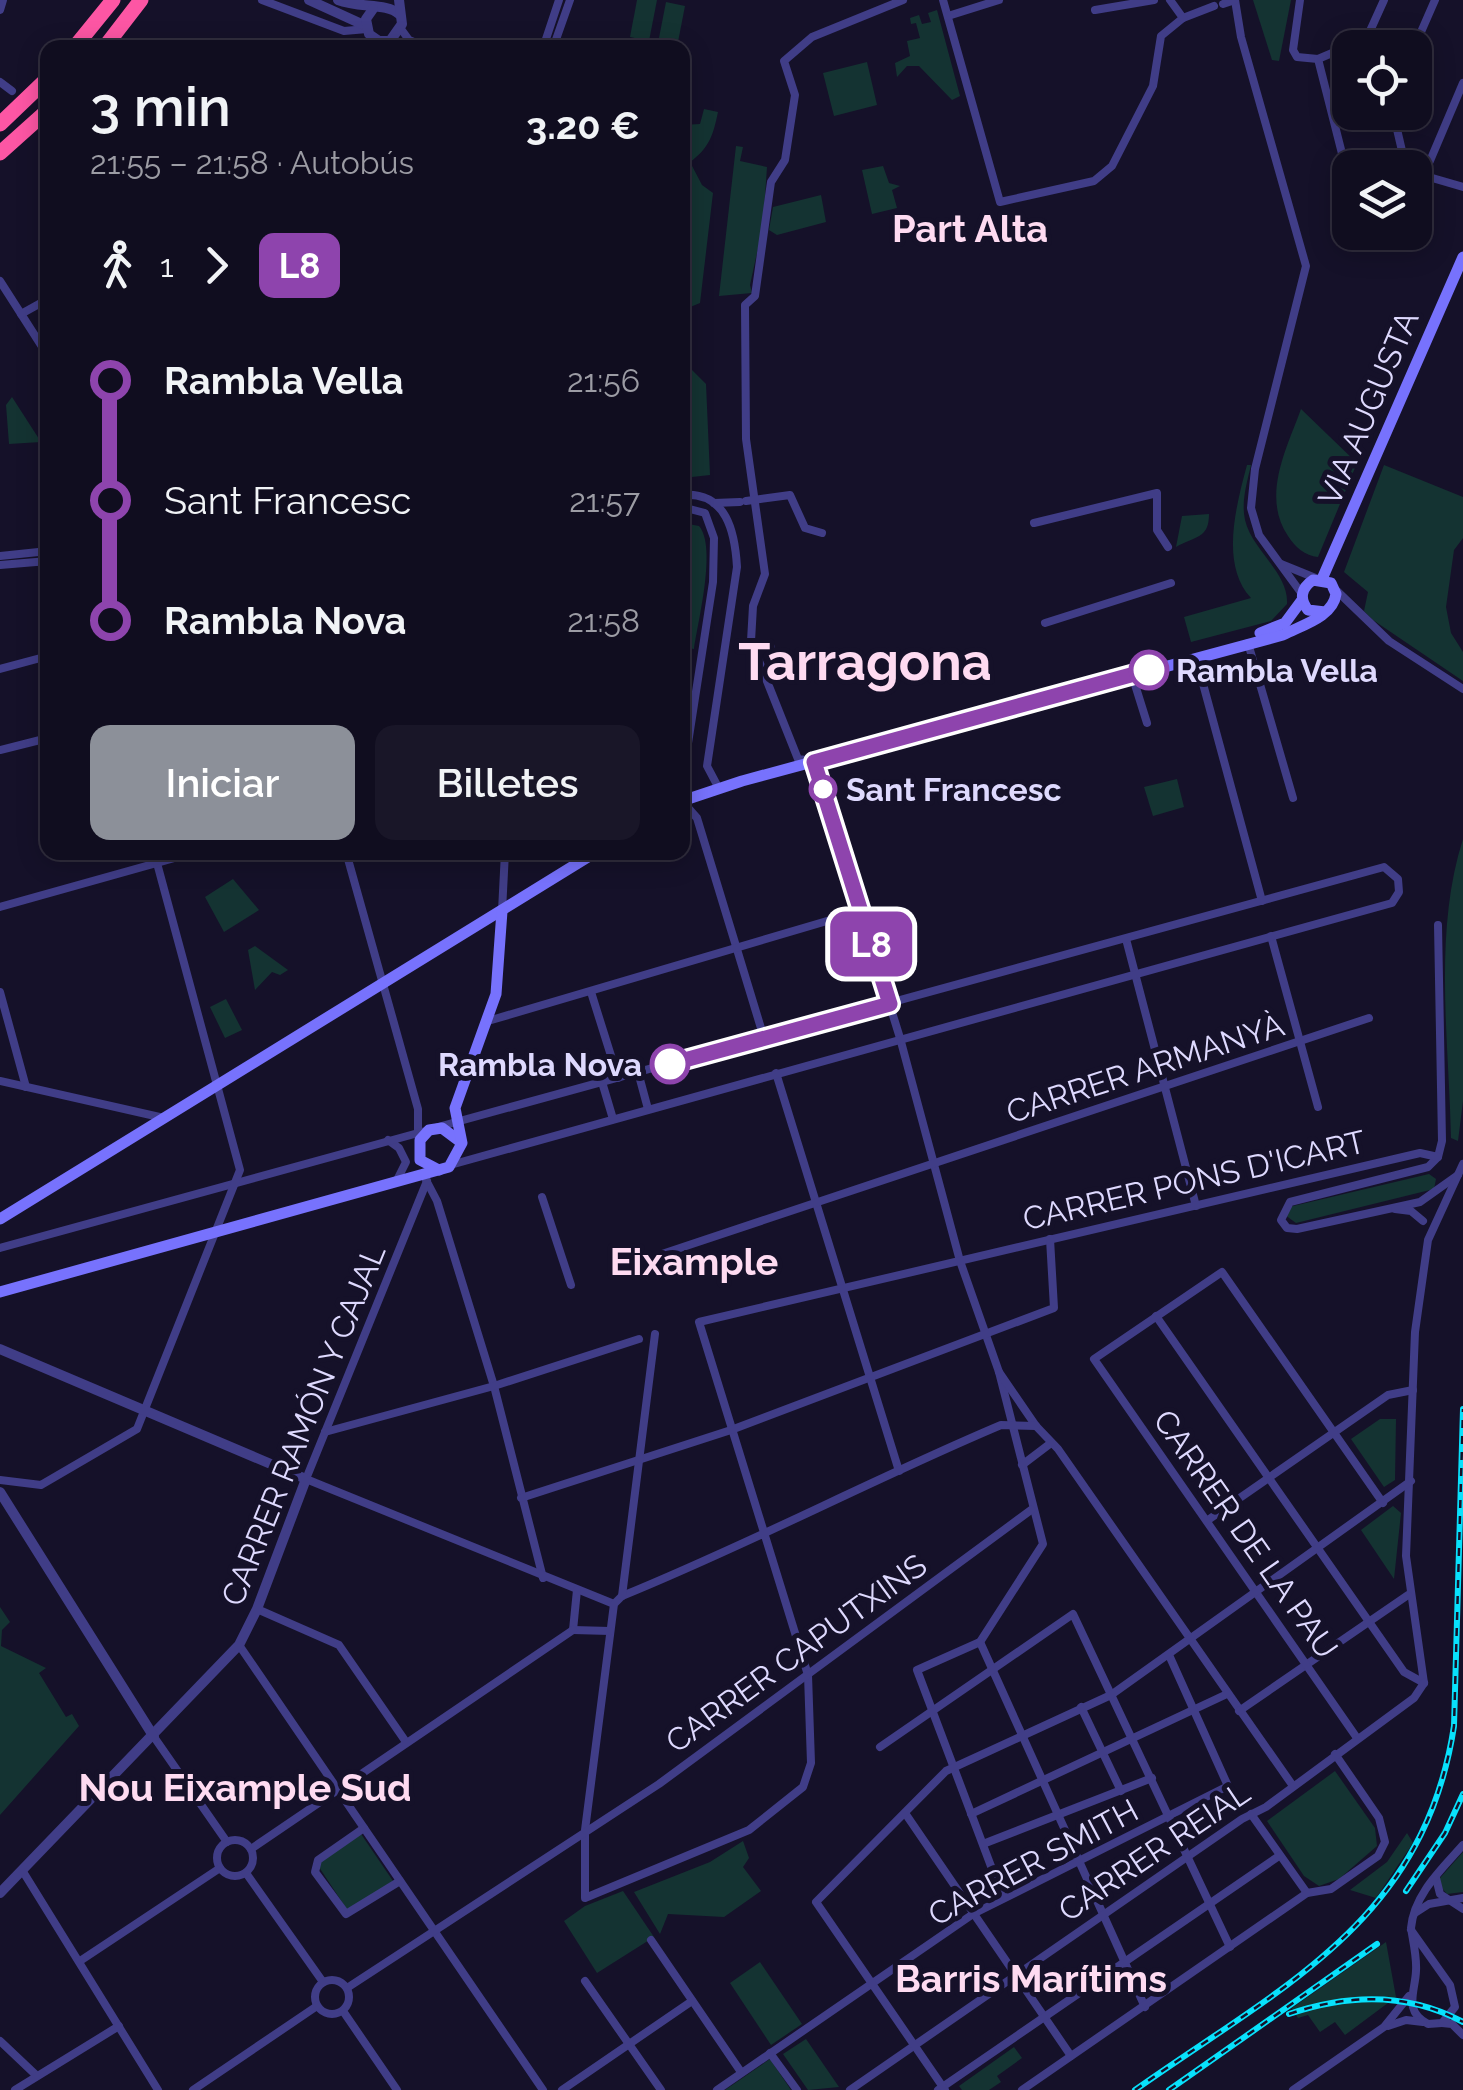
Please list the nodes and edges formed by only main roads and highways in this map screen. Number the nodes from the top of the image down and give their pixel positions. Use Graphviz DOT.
graph roads {
  1 [pos="112,0"];
  2 [pos="141,0"];
  3 [pos="81,40"];
  4 [pos="110,40"];
  5 [pos="40,86"];
  6 [pos="40,117"];
  7 [pos="0,124"];
  8 [pos="0,153"];
  9 [pos="1463,257"];
  10 [pos="1320,579"];
  11 [pos="1302,596"];
  12 [pos="1325,612"];
  13 [pos="814,762"];
  14 [pos="690,794"];
  15 [pos="690,796"];
  16 [pos="690,796"];
  17 [pos="575,860"];
  18 [pos="583,860"];
  19 [pos="502,911"];
  20 [pos="460,1147"];
  21 [pos="439,1170"];
  22 [pos="0,1220"];
  23 [pos="0,1292"];
  1 -- 3 [label="highway"];
  2 -- 4 [label="highway"];
  5 -- 7 [label="highway"];
  6 -- 8 [label="highway"];
  9 -- 10 [label="main road, VIA AUGUSTA"];
  10 -- 11 [label="main road"];
  10 -- 12 [label="main road"];
  11 -- 12 [label="main road"];
  11 -- 14 [label="main road"];
  12 -- 13 [label="main road"];
  13 -- 15 [label="main road"];
  13 -- 16 [label="main road"];
  17 -- 19 [label="main road"];
  18 -- 19 [label="main road"];
  19 -- 20 [label="main road"];
  19 -- 22 [label="main road"];
  20 -- 21 [label="main road"];
  20 -- 21 [label="main road"];
  21 -- 23 [label="main road"];
}
